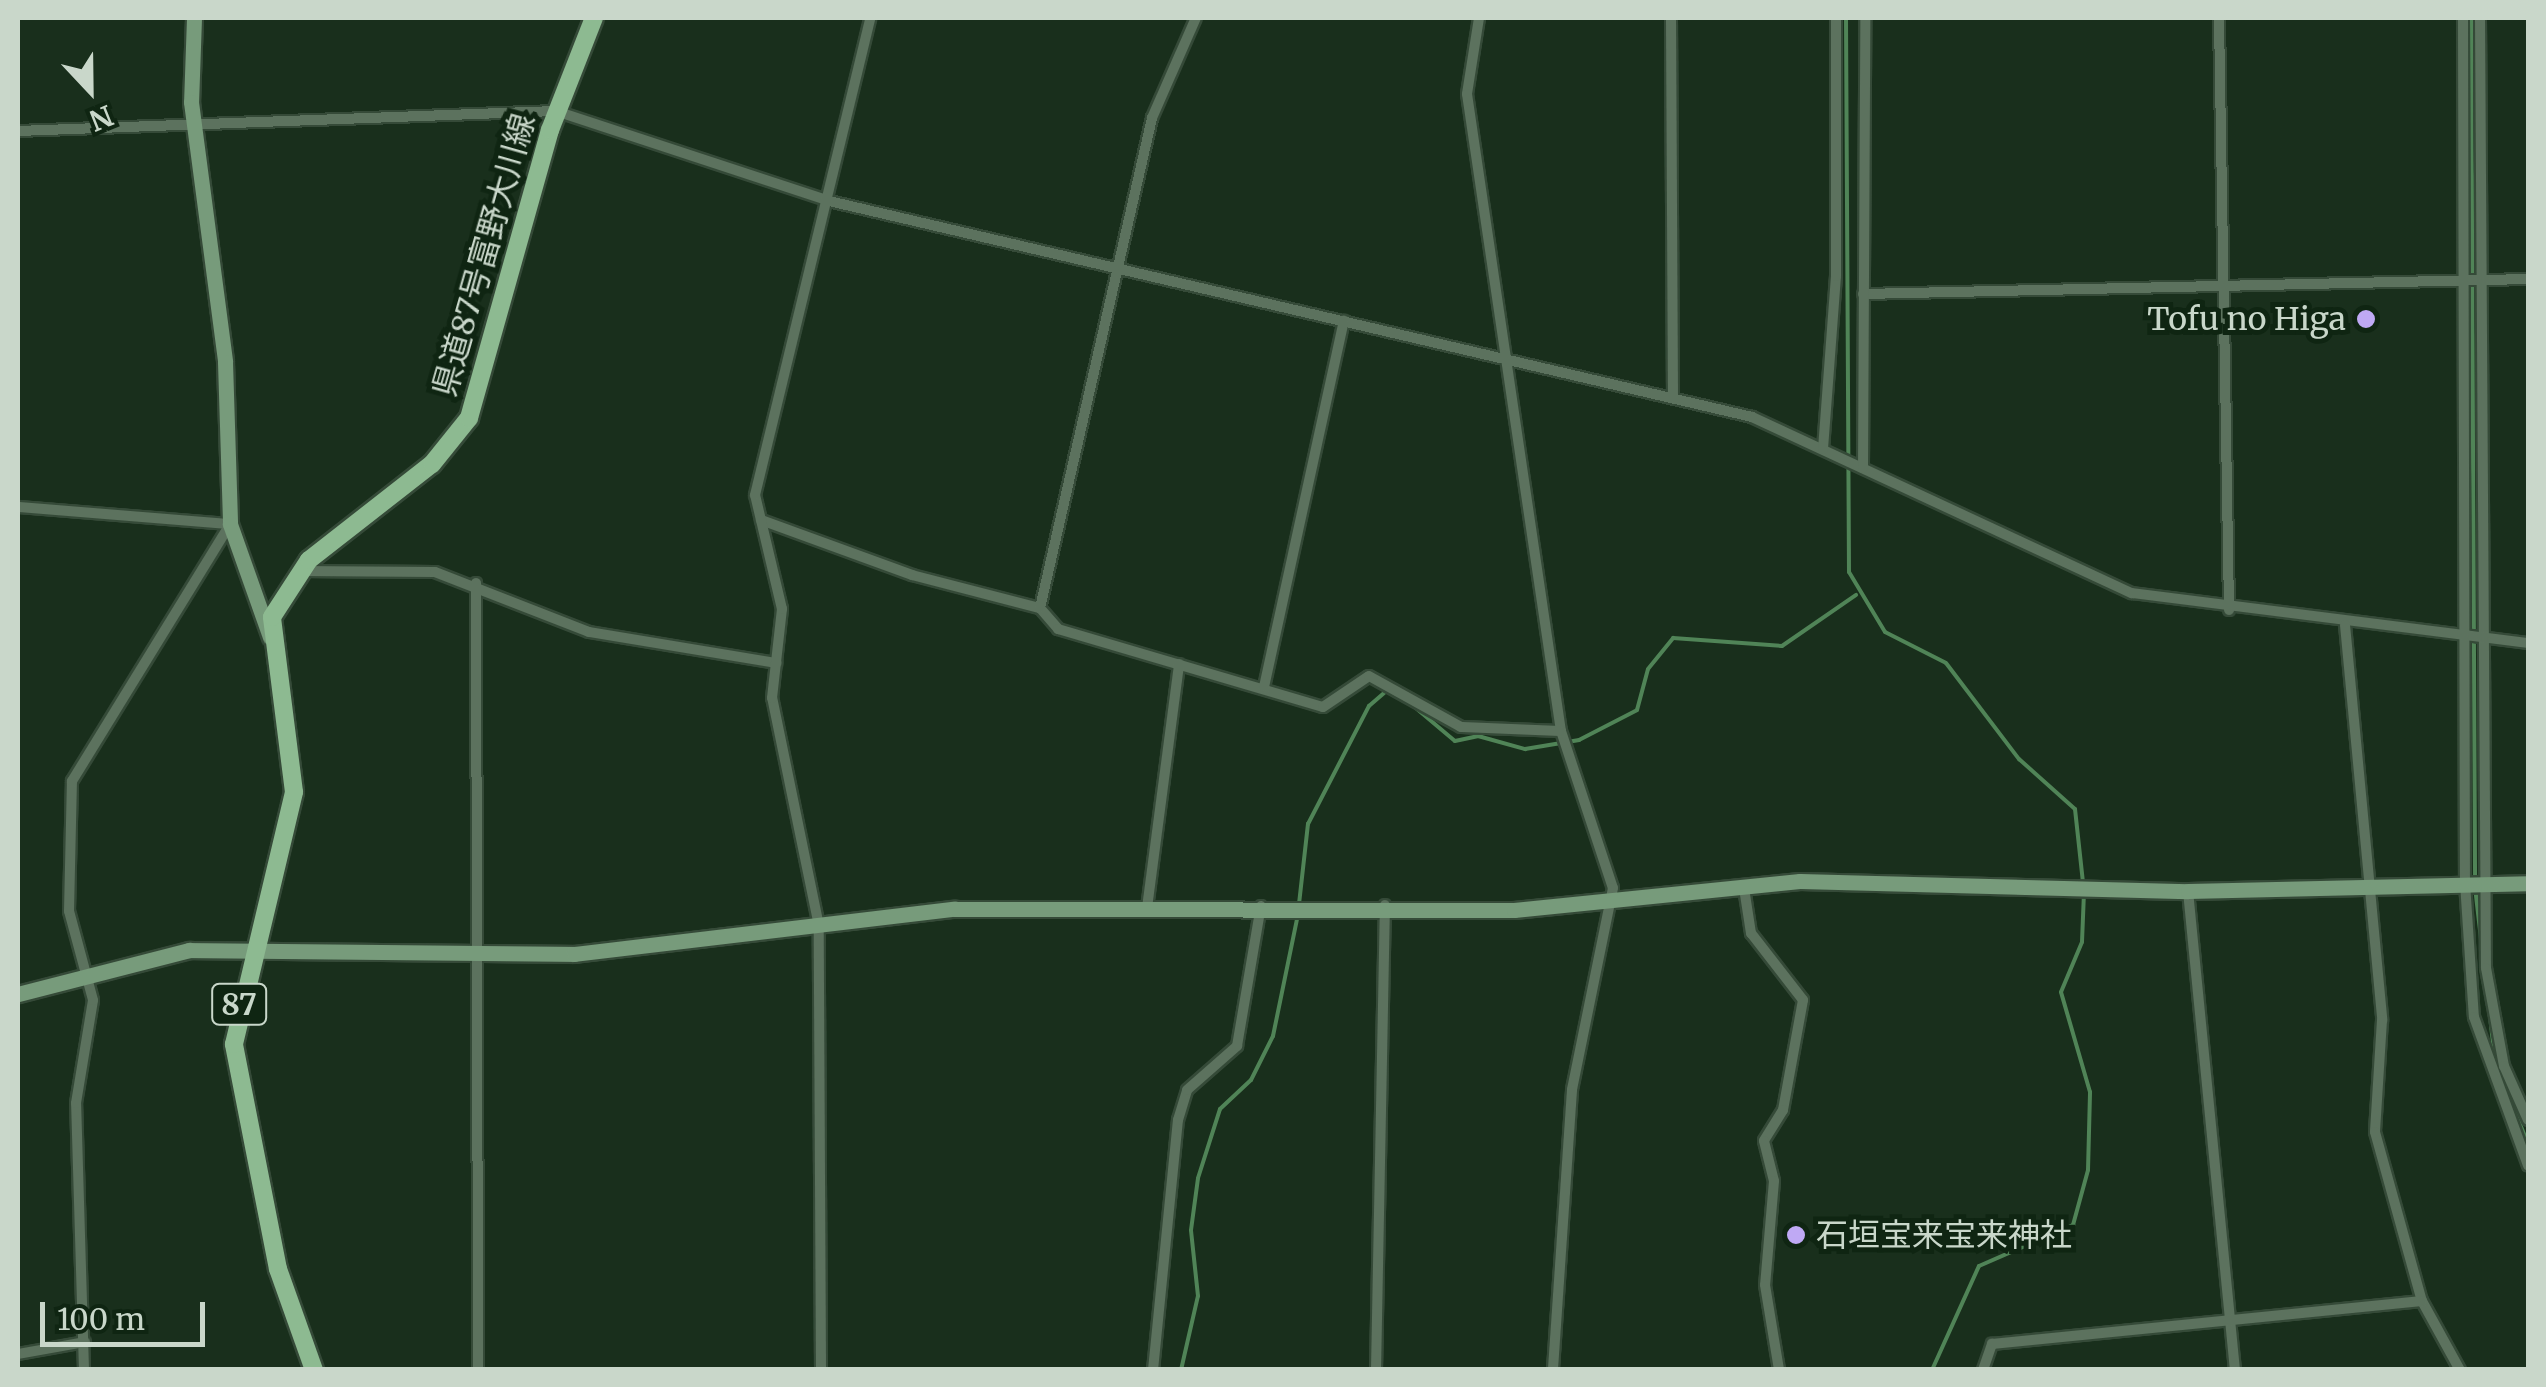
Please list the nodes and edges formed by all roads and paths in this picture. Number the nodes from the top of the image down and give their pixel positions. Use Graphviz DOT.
graph roads {
  1 [pos="194,18"];
  2 [pos="594,18"];
  3 [pos="870,18"];
  4 [pos="1196,18"];
  5 [pos="1479,18"];
  6 [pos="1671,18"];
  7 [pos="1836,18"];
  8 [pos="1865,18"];
  9 [pos="2219,18"];
  10 [pos="2463,18"];
  11 [pos="2480,18"];
  12 [pos="556,111"];
  13 [pos="194,124"];
  14 [pos="18,131"];
  15 [pos="829,201"];
  16 [pos="1121,270"];
  17 [pos="2528,279"];
  18 [pos="2468,283"];
  19 [pos="2482,283"];
  20 [pos="2222,284"];
  21 [pos="1864,294"];
  22 [pos="1344,320"];
  23 [pos="1505,357"];
  24 [pos="1673,394"];
  25 [pos="1823,449"];
  26 [pos="1863,468"];
  27 [pos="18,507"];
  28 [pos="761,520"];
  29 [pos="230,524"];
  30 [pos="298,571"];
  31 [pos="476,582"];
  32 [pos="1040,608"];
  33 [pos="2229,610"];
  34 [pos="2345,625"];
  35 [pos="2462,635"];
  36 [pos="270,637"];
  37 [pos="2481,639"];
  38 [pos="2528,643"];
  39 [pos="776,664"];
  40 [pos="1178,664"];
  41 [pos="1264,688"];
  42 [pos="1560,731"];
  43 [pos="2528,882"];
  44 [pos="2465,883"];
  45 [pos="2483,884"];
  46 [pos="2365,885"];
  47 [pos="1744,888"];
  48 [pos="2188,890"];
  49 [pos="1384,904"];
  50 [pos="1612,905"];
  51 [pos="1261,906"];
  52 [pos="1147,908"];
  53 [pos="819,926"];
  54 [pos="250,950"];
  55 [pos="481,953"];
  56 [pos="91,972"];
  57 [pos="18,994"];
  58 [pos="2528,1120"];
  59 [pos="2528,1164"];
  60 [pos="2422,1301"];
  61 [pos="2230,1322"];
  62 [pos="85,1342"];
  63 [pos="18,1354"];
  64 [pos="84,1370"];
  65 [pos="314,1370"];
  66 [pos="478,1370"];
  67 [pos="822,1370"];
  68 [pos="1153,1370"];
  69 [pos="1376,1370"];
  70 [pos="1553,1370"];
  71 [pos="1779,1370"];
  72 [pos="1983,1370"];
  73 [pos="2235,1370"];
  74 [pos="2460,1370"];
  1 -- 13 [label="street"];
  2 -- 12 [label="main road, 県道87号富野大川線"];
  3 -- 15 [label="street"];
  4 -- 16 [label="street"];
  5 -- 23 [label="street"];
  6 -- 24 [label="street"];
  7 -- 25 [label="street"];
  8 -- 21 [label="street"];
  9 -- 20 [label="street"];
  10 -- 18 [label="street"];
  11 -- 19 [label="street"];
  12 -- 13 [label="street"];
  12 -- 15 [label="street"];
  12 -- 30 [label="main road, 県道87号富野大川線"];
  13 -- 14 [label="street"];
  13 -- 29 [label="street"];
  15 -- 16 [label="street"];
  15 -- 28 [label="street"];
  16 -- 22 [label="street"];
  16 -- 32 [label="street"];
  17 -- 19 [label="street"];
  18 -- 19 [label="street"];
  18 -- 20 [label="street"];
  18 -- 35 [label="street"];
  19 -- 37 [label="street"];
  20 -- 21 [label="street"];
  20 -- 33 [label="street"];
  21 -- 26 [label="street"];
  22 -- 23 [label="street"];
  22 -- 41 [label="street"];
  23 -- 24 [label="street"];
  23 -- 42 [label="street"];
  24 -- 25 [label="street"];
  25 -- 26 [label="street"];
  26 -- 33 [label="street"];
  27 -- 29 [label="street"];
  28 -- 32 [label="street"];
  28 -- 39 [label="street"];
  29 -- 36 [label="street"];
  29 -- 56 [label="street"];
  30 -- 31 [label="street"];
  30 -- 36 [label="main road, 県道87号富野大川線"];
  31 -- 39 [label="street"];
  31 -- 55 [label="street"];
  32 -- 40 [label="street"];
  33 -- 34 [label="street"];
  34 -- 35 [label="street"];
  34 -- 46 [label="street"];
  35 -- 37 [label="street"];
  35 -- 44 [label="street"];
  36 -- 54 [label="main road, 87"];
  37 -- 38 [label="street"];
  37 -- 45 [label="street"];
  39 -- 53 [label="street"];
  40 -- 41 [label="street"];
  40 -- 52 [label="street"];
  41 -- 42 [label="street"];
  42 -- 50 [label="street"];
  43 -- 45 [label="street"];
  44 -- 45 [label="street"];
  44 -- 46 [label="street"];
  44 -- 59 [label="street"];
  45 -- 58 [label="street"];
  46 -- 48 [label="street"];
  46 -- 60 [label="street"];
  47 -- 48 [label="street"];
  47 -- 50 [label="street"];
  47 -- 71 [label="street"];
  48 -- 61 [label="street"];
  49 -- 50 [label="street"];
  49 -- 51 [label="street"];
  49 -- 69 [label="street"];
  50 -- 70 [label="street"];
  51 -- 52 [label="street"];
  51 -- 68 [label="street"];
  52 -- 53 [label="street"];
  53 -- 55 [label="street"];
  53 -- 67 [label="street"];
  54 -- 55 [label="street"];
  54 -- 56 [label="street"];
  54 -- 65 [label="main road, 87"];
  55 -- 66 [label="street"];
  56 -- 57 [label="street"];
  56 -- 62 [label="street"];
  60 -- 61 [label="street"];
  60 -- 74 [label="street"];
  61 -- 72 [label="street"];
  61 -- 73 [label="street"];
  62 -- 63 [label="street"];
  62 -- 64 [label="street"];
}
